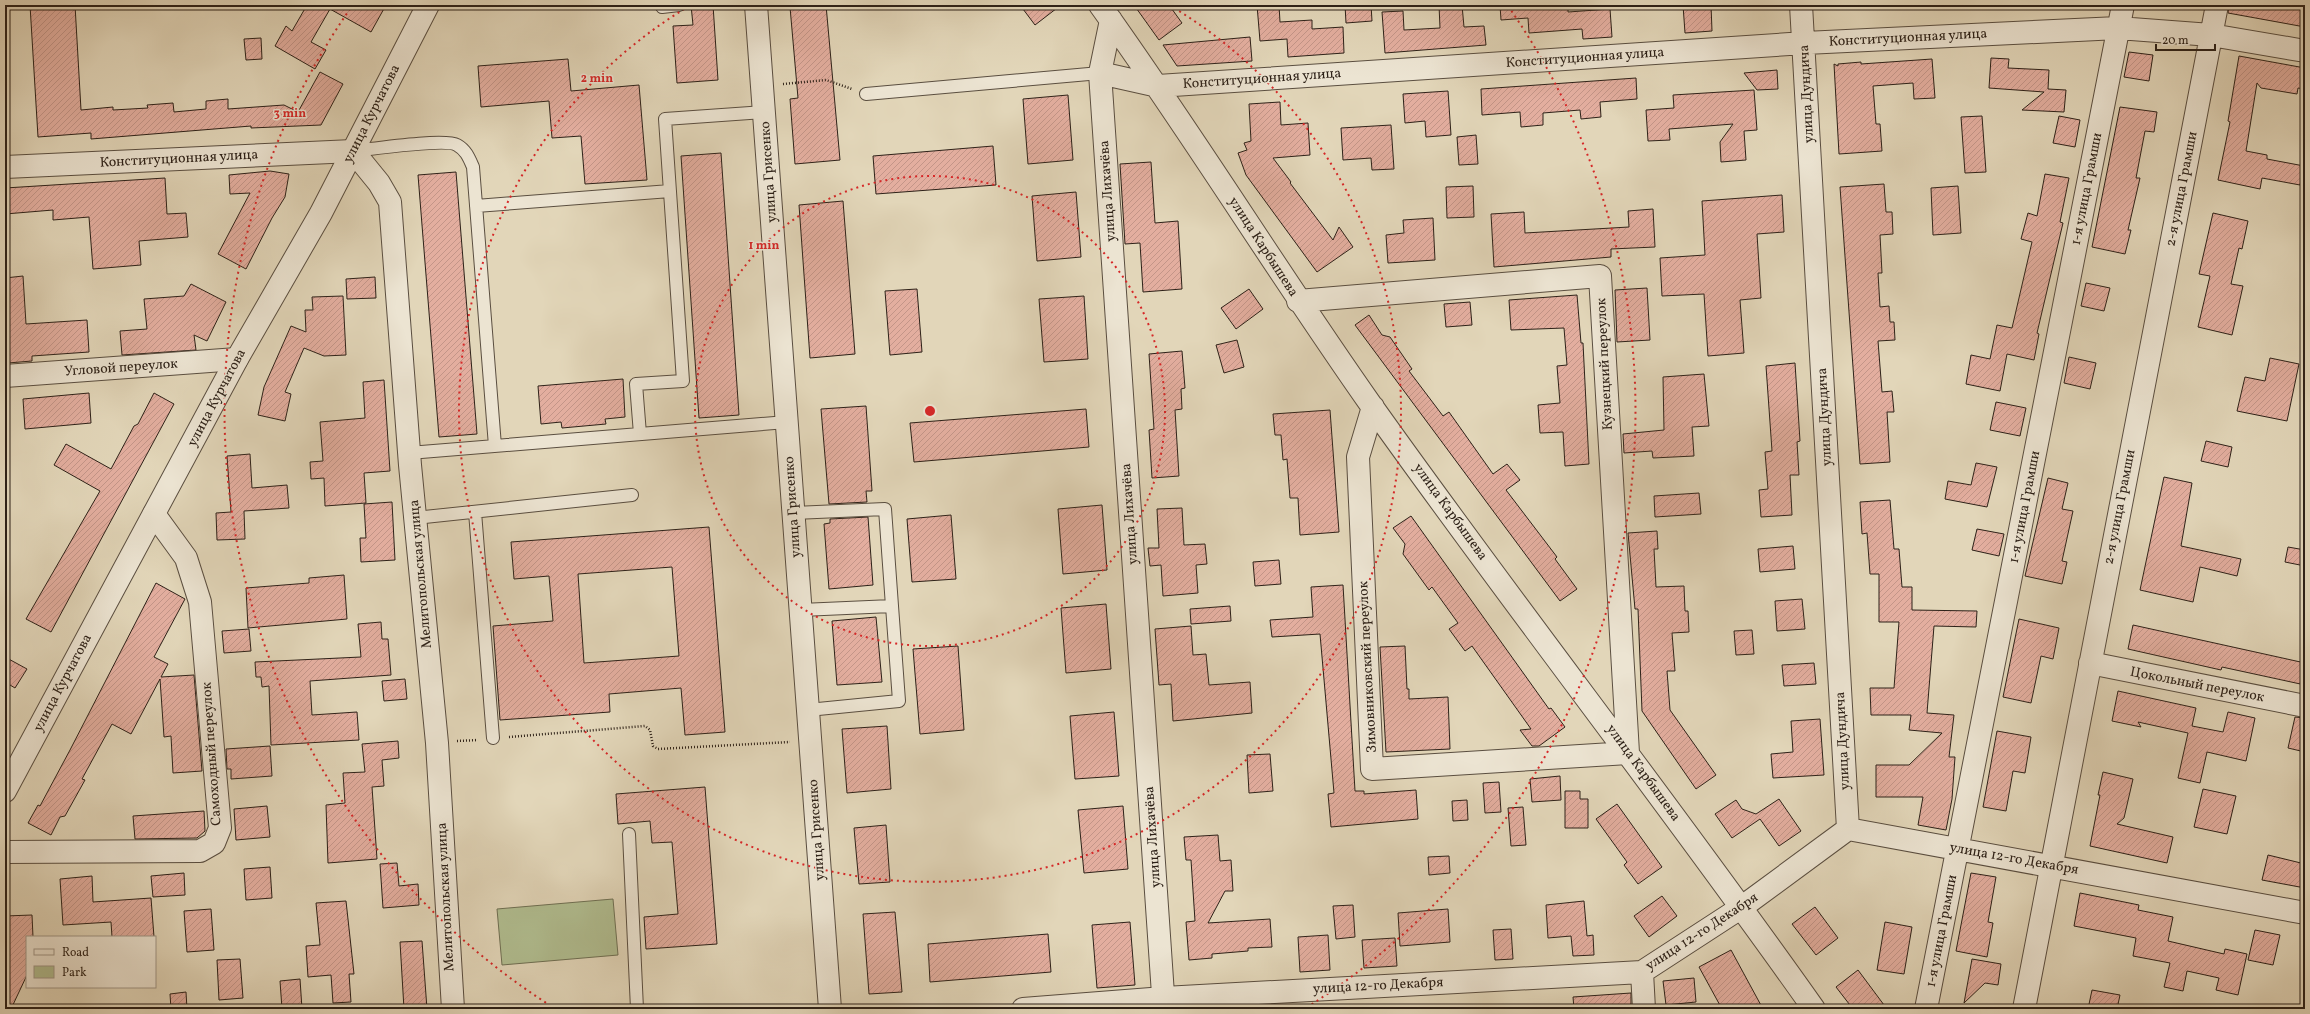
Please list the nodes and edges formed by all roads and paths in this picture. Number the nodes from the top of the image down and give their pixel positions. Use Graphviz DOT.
graph roads {
  1 [pos="428,5"];
  2 [pos="678,5"];
  3 [pos="756,5"];
  4 [pos="1801,5"];
  5 [pos="2123,5"];
  6 [pos="2217,5"];
  7 [pos="662,7"];
  8 [pos="1106,13"];
  9 [pos="2118,28"];
  10 [pos="2212,35"];
  11 [pos="1804,43"];
  12 [pos="2305,51"];
  13 [pos="1100,73"];
  14 [pos="761,86"];
  15 [pos="1158,86"];
  16 [pos="866,94"];
  17 [pos="765,112"];
  18 [pos="354,151"];
  19 [pos="5,167"];
  20 [pos="670,191"];
  21 [pos="476,206"];
  22 [pos="1298,301"];
  23 [pos="237,359"];
  24 [pos="5,376"];
  25 [pos="1373,407"];
  26 [pos="787,422"];
  27 [pos="640,434"];
  28 [pos="495,446"];
  29 [pos="410,453"];
  30 [pos="632,495"];
  31 [pos="475,512"];
  32 [pos="794,513"];
  33 [pos="154,514"];
  34 [pos="415,518"];
  35 [pos="892,606"];
  36 [pos="801,610"];
  37 [pos="2090,663"];
  38 [pos="2305,706"];
  39 [pos="808,710"];
  40 [pos="494,738"];
  41 [pos="811,740"];
  42 [pos="437,743"];
  43 [pos="1628,753"];
  44 [pos="5,791"];
  45 [pos="1848,829"];
  46 [pos="629,834"];
  47 [pos="1958,849"];
  48 [pos="5,852"];
  49 [pos="2051,866"];
  50 [pos="1742,907"];
  51 [pos="2305,913"];
  52 [pos="1642,972"];
  53 [pos="1164,1004"];
  54 [pos="453,1009"];
  55 [pos="637,1009"];
  56 [pos="830,1009"];
  57 [pos="1023,1009"];
  58 [pos="1644,1009"];
  59 [pos="1814,1009"];
  60 [pos="1926,1009"];
  61 [pos="2024,1009"];
  1 -- 18 [label="street, улица Курчатова"];
  2 -- 7 [label="lane"];
  3 -- 14 [label="street, улица Грисенко"];
  4 -- 11 [label="street, улица Дундича"];
  5 -- 9 [label="street, 1-я улица Грамши"];
  6 -- 10 [label="street, 2-я улица Грамши"];
  8 -- 13 [label="street, улица Лихачёва"];
  8 -- 15 [label="street, улица Карбышева"];
  9 -- 10 [label="street, Конституционная улица"];
  9 -- 11 [label="street, Конституционная улица"];
  9 -- 47 [label="street, 1-я улица Грамши"];
  10 -- 12 [label="street, Конституционная улица"];
  10 -- 37 [label="street, 2-я улица Грамши"];
  11 -- 15 [label="street, Конституционная улица"];
  11 -- 45 [label="street, улица Дундича"];
  13 -- 15 [label="street, Конституционная улица"];
  13 -- 16 [label="lane, Конституционная улица"];
  13 -- 53 [label="street, улица Лихачёва"];
  14 -- 16 [label="path"];
  14 -- 17 [label="street, улица Грисенко"];
  15 -- 22 [label="street, улица Карбышева"];
  17 -- 20 [label="lane"];
  17 -- 26 [label="street, улица Грисенко"];
  18 -- 19 [label="street, Конституционная улица"];
  18 -- 21 [label="lane"];
  18 -- 23 [label="street, улица Курчатова"];
  18 -- 29 [label="street, Мелитопольская улица"];
  20 -- 21 [label="lane"];
  20 -- 27 [label="lane"];
  21 -- 28 [label="lane"];
  22 -- 25 [label="street, улица Карбышева"];
  22 -- 43 [label="street, Кузнецкий переулок"];
  23 -- 24 [label="street, Угловой переулок"];
  23 -- 33 [label="street, улица Курчатова"];
  25 -- 43 [label="street, улица Карбышева"];
  25 -- 43 [label="street, Зимовниковский переулок"];
  26 -- 27 [label="lane"];
  26 -- 32 [label="street, улица Грисенко"];
  27 -- 28 [label="lane"];
  28 -- 29 [label="lane"];
  29 -- 34 [label="street, Мелитопольская улица"];
  30 -- 31 [label="lane"];
  31 -- 34 [label="lane"];
  31 -- 40 [label="lane"];
  32 -- 35 [label="lane"];
  32 -- 36 [label="street, улица Грисенко"];
  33 -- 44 [label="street, улица Курчатова"];
  33 -- 48 [label="street, Самоходный переулок"];
  34 -- 42 [label="street, Мелитопольская улица"];
  35 -- 36 [label="lane"];
  35 -- 39 [label="lane"];
  36 -- 39 [label="street, улица Грисенко"];
  37 -- 38 [label="street, Цокольный переулок"];
  37 -- 49 [label="street, 2-я улица Грамши"];
  39 -- 41 [label="street, улица Грисенко"];
  40 -- 41 [label="path"];
  40 -- 42 [label="path"];
  41 -- 56 [label="street, улица Грисенко"];
  42 -- 54 [label="street, Мелитопольская улица"];
  43 -- 50 [label="street, улица Карбышева"];
  45 -- 47 [label="street, улица 12-го Декабря"];
  45 -- 50 [label="street, улица 12-го Декабря"];
  46 -- 55 [label="lane"];
  47 -- 49 [label="street, улица 12-го Декабря"];
  47 -- 60 [label="street, 1-я улица Грамши"];
  49 -- 51 [label="street, улица 12-го Декабря"];
  49 -- 61 [label="street, 2-я улица Грамши"];
  50 -- 52 [label="street, улица 12-го Декабря"];
  50 -- 59 [label="street, улица Карбышева"];
  52 -- 53 [label="street, улица 12-го Декабря"];
  52 -- 58 [label="street"];
  53 -- 57 [label="street, улица 12-го Декабря"];
}
